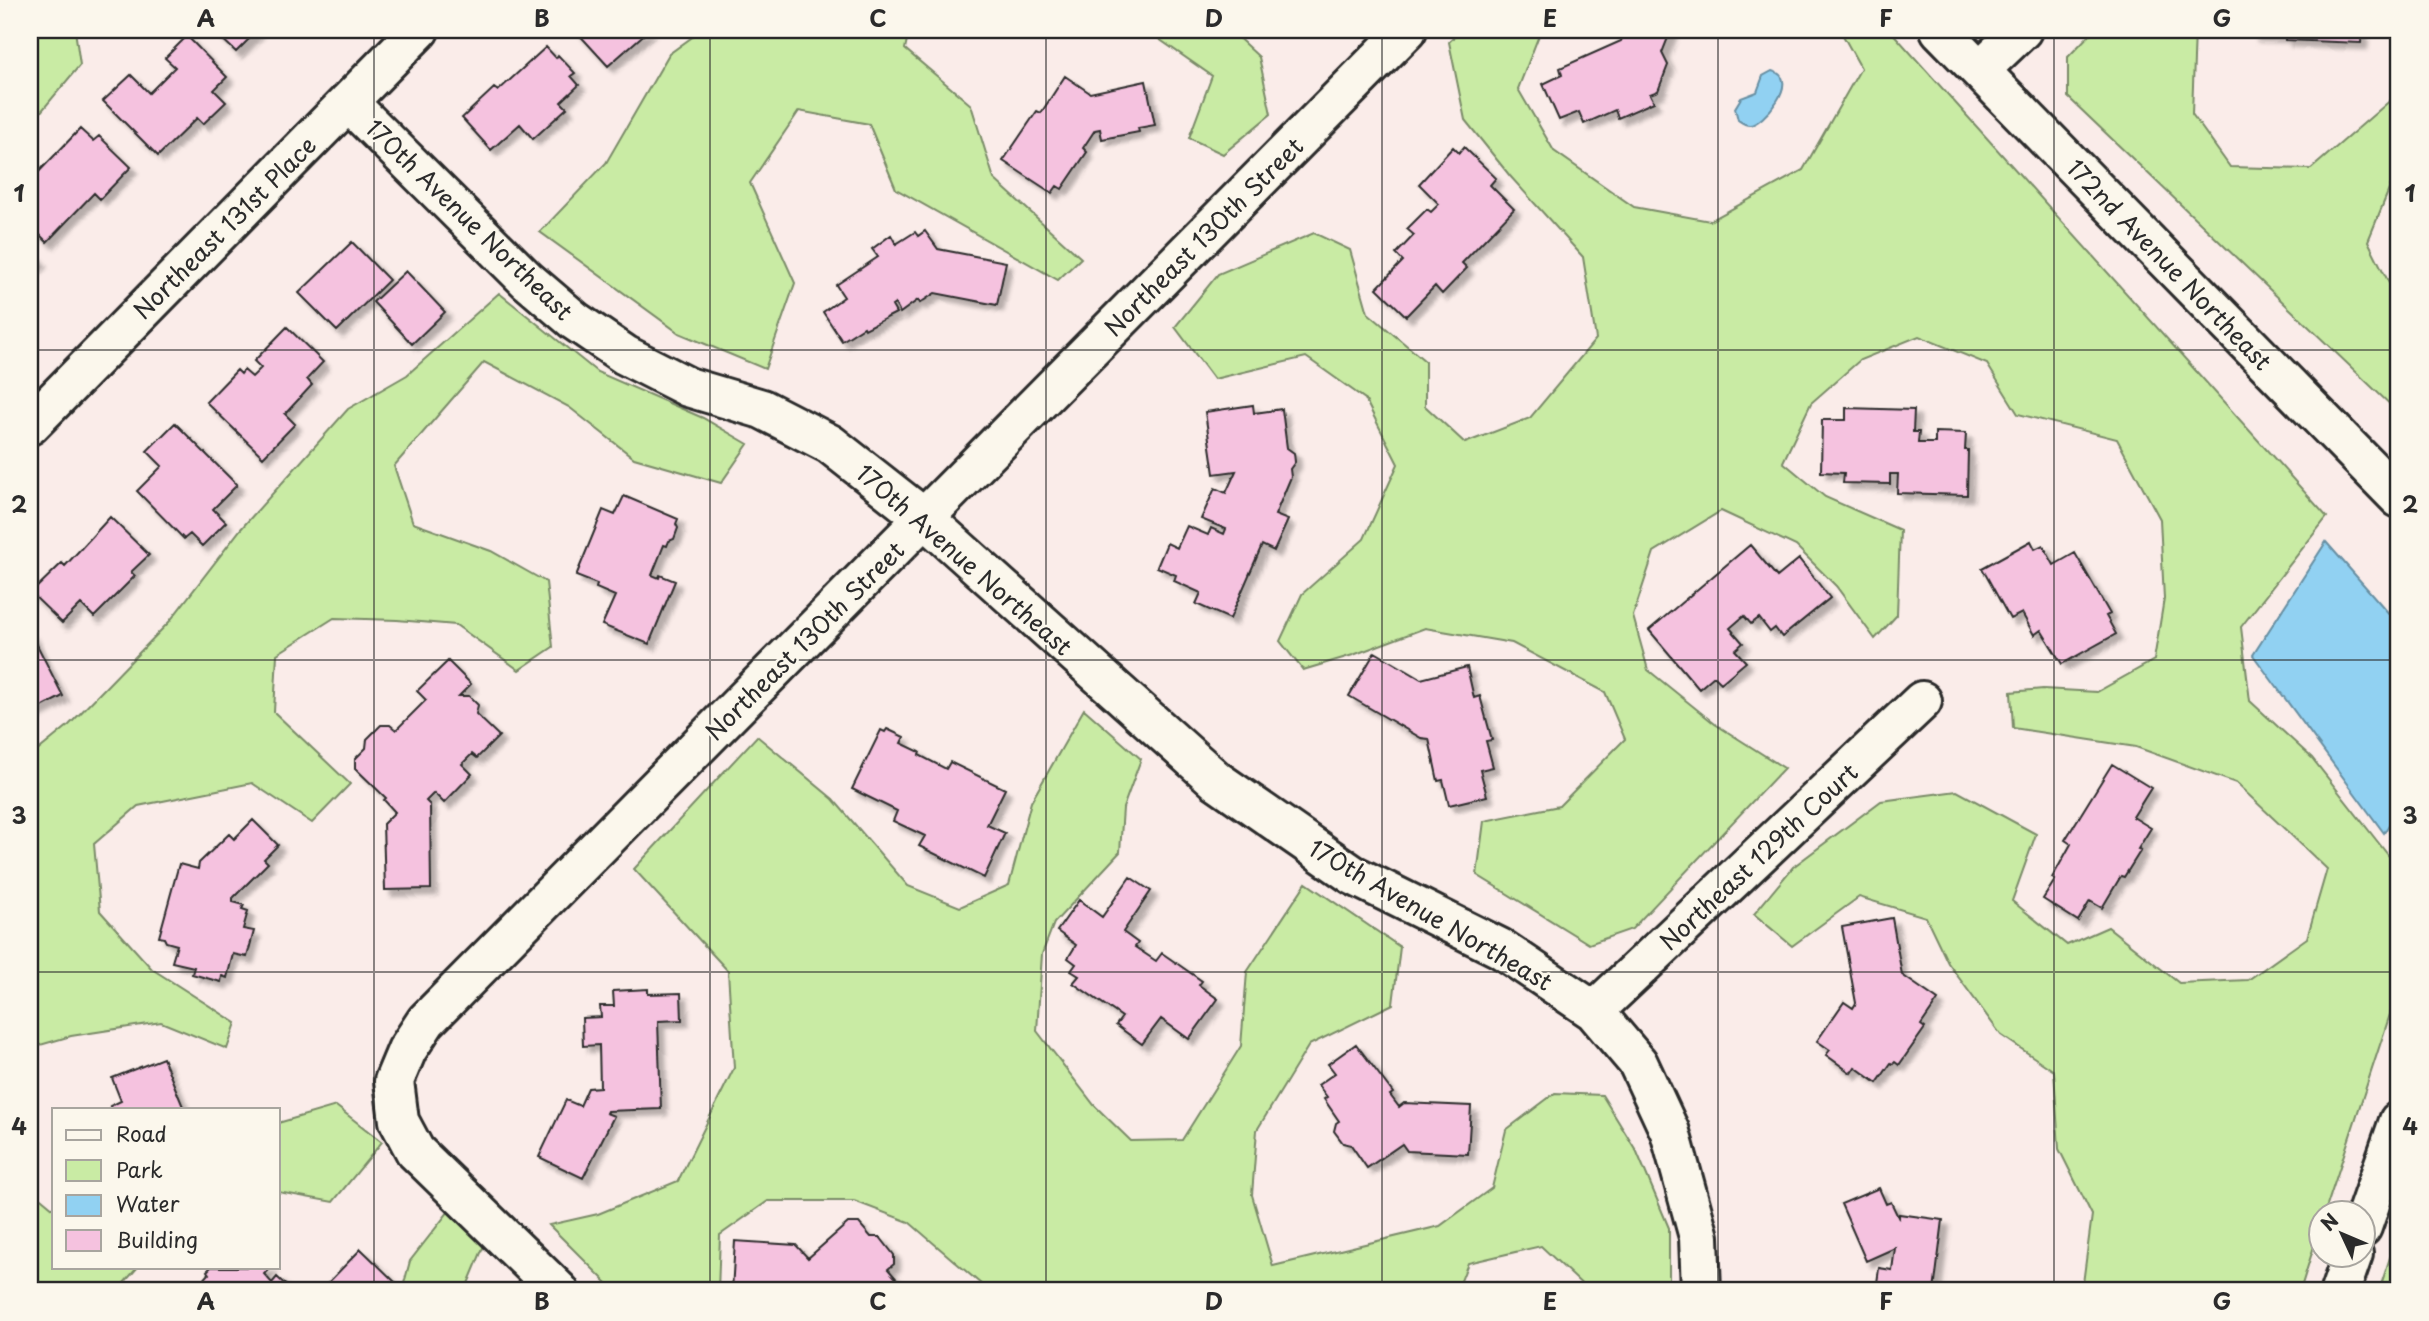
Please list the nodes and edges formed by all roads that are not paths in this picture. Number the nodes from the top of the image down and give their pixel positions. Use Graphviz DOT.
graph roads {
  1 [pos="419,30"];
  2 [pos="1407,30"];
  3 [pos="1940,30"];
  4 [pos="2022,30"];
  5 [pos="1980,70"];
  6 [pos="348,102"];
  7 [pos="30,425"];
  8 [pos="2399,498"];
  9 [pos="924,518"];
  10 [pos="1922,701"];
  11 [pos="1594,1011"];
  12 [pos="2399,1121"];
  13 [pos="2372,1198"];
  14 [pos="2348,1268"];
  15 [pos="559,1291"];
  16 [pos="1701,1291"];
  17 [pos="2340,1291"];
  1 -- 6 [label="street, Northeast 131st Place"];
  2 -- 9 [label="street, Northeast 130th Street"];
  3 -- 5 [label="street, 172nd Avenue Northeast"];
  4 -- 5 [label="street"];
  5 -- 8 [label="street, 172nd Avenue Northeast"];
  6 -- 7 [label="street, Northeast 131st Place"];
  6 -- 9 [label="street, 170th Avenue Northeast"];
  9 -- 11 [label="street, 170th Avenue Northeast"];
  9 -- 15 [label="street, Northeast 130th Street"];
  10 -- 11 [label="street, Northeast 129th Court"];
  11 -- 16 [label="street, 170th Avenue Northeast"];
  12 -- 13 [label="street"];
  14 -- 17 [label="street"];
}
